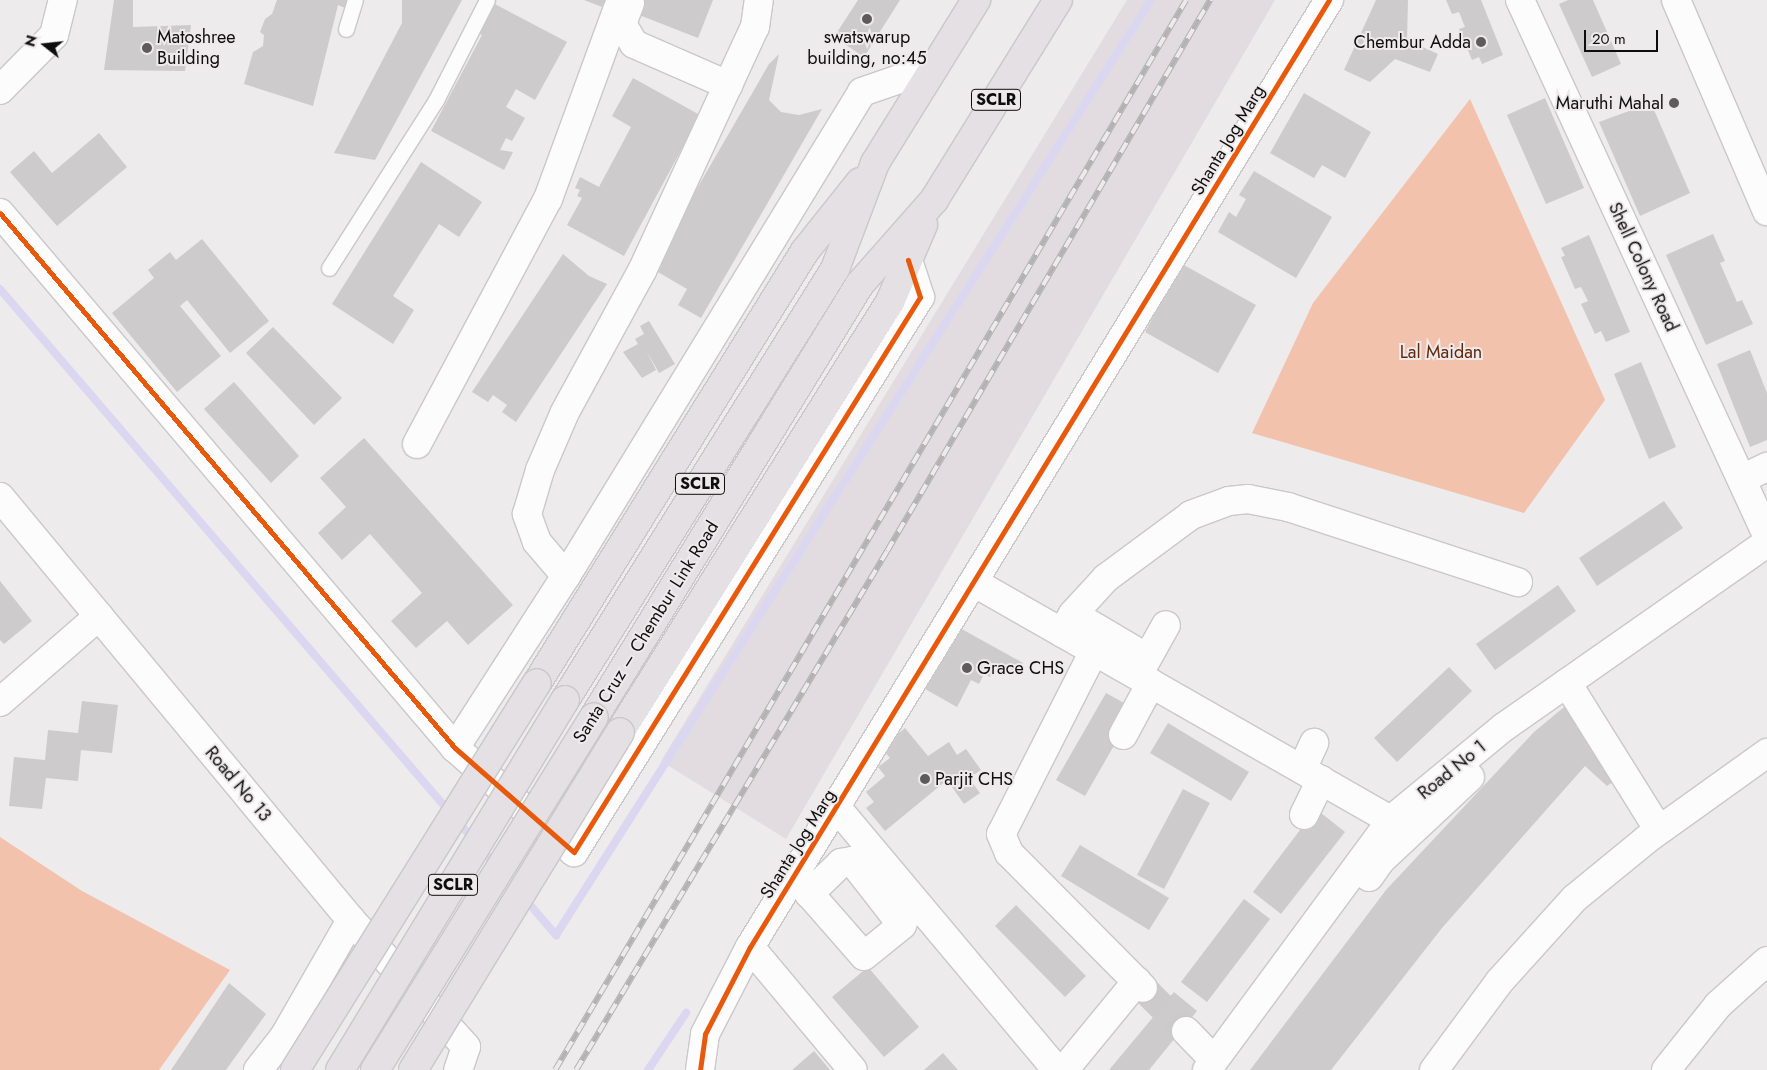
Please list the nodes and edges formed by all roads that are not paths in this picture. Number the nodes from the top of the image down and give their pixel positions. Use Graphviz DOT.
graph roads {
  1 [pos="355,0"];
  2 [pos="487,0"];
  3 [pos="621,0"];
  4 [pos="631,0"];
  5 [pos="759,0"];
  6 [pos="976,0"];
  7 [pos="1058,0"];
  8 [pos="1329,0"];
  9 [pos="1520,0"];
  10 [pos="1676,0"];
  11 [pos="60,2"];
  12 [pos="346,29"];
  13 [pos="934,67"];
  14 [pos="728,85"];
  15 [pos="0,90"];
  16 [pos="875,163"];
  17 [pos="934,200"];
  18 [pos="1767,210"];
  19 [pos="0,213"];
  20 [pos="908,260"];
  21 [pos="329,268"];
  22 [pos="417,444"];
  23 [pos="1767,467"];
  24 [pos="1742,479"];
  25 [pos="0,497"];
  26 [pos="1767,535"];
  27 [pos="1767,543"];
  28 [pos="566,576"];
  29 [pos="1518,582"];
  30 [pos="976,583"];
  31 [pos="99,616"];
  32 [pos="1068,623"];
  33 [pos="1166,625"];
  34 [pos="1094,651"];
  35 [pos="1145,673"];
  36 [pos="1570,689"];
  37 [pos="0,702"];
  38 [pos="1123,735"];
  39 [pos="1314,743"];
  40 [pos="455,748"];
  41 [pos="1767,753"];
  42 [pos="1311,774"];
  43 [pos="837,808"];
  44 [pos="1304,814"];
  45 [pos="1391,820"];
  46 [pos="1659,830"];
  47 [pos="801,885"];
  48 [pos="910,915"];
  49 [pos="351,920"];
  50 [pos="750,947"];
  51 [pos="1767,961"];
  52 [pos="1186,1031"];
  53 [pos="1216,1067"];
  54 [pos="258,1070"];
  55 [pos="295,1070"];
  56 [pos="340,1070"];
  57 [pos="375,1070"];
  58 [pos="413,1070"];
  59 [pos="458,1070"];
  60 [pos="700,1070"];
  61 [pos="853,1070"];
  62 [pos="1057,1070"];
  63 [pos="1064,1070"];
  64 [pos="1434,1070"];
  65 [pos="1666,1070"];
  1 -- 12 [label="lane"];
  2 -- 21 [label="lane"];
  3 -- 22 [label="street"];
  4 -- 14 [label="street"];
  5 -- 14 [label="street"];
  6 -- 13 [label="highway, Santa Cruz – Chembur Link Road / SCLR"];
  7 -- 17 [label="highway, Santa Cruz – Chembur Link Road / SCLR"];
  8 -- 30 [label="street, Shanta Jog Marg"];
  9 -- 24 [label="street, Shell Colony Road"];
  10 -- 18 [label="street"];
  11 -- 15 [label="street"];
  13 -- 16 [label="highway, Santa Cruz – Chembur Link Road / SCLR"];
  13 -- 28 [label="street"];
  14 -- 28 [label="street"];
  16 -- 55 [label="highway, bridge"];
  16 -- 56 [label="highway, Santa Cruz – Chembur Link Road / SCLR, bridge"];
  17 -- 20 [label="highway"];
  17 -- 57 [label="highway, Santa Cruz – Chembur Link Road / SCLR, bridge"];
  19 -- 40 [label="street"];
  20 -- 40 [label="street"];
  20 -- 58 [label="highway, bridge"];
  23 -- 24 [label="street"];
  24 -- 26 [label="street, Shell Colony Road"];
  25 -- 31 [label="street, Road No 13"];
  27 -- 36 [label="street, Road No 1"];
  28 -- 40 [label="street"];
  29 -- 32 [label="street"];
  30 -- 32 [label="street"];
  30 -- 43 [label="street, Shanta Jog Marg"];
  31 -- 37 [label="street"];
  31 -- 49 [label="street, Road No 13"];
  32 -- 34 [label="street"];
  32 -- 35 [label="street"];
  33 -- 35 [label="street"];
  34 -- 35 [label="street"];
  34 -- 63 [label="street"];
  35 -- 38 [label="street"];
  35 -- 42 [label="street"];
  36 -- 45 [label="street, Road No 1"];
  36 -- 46 [label="street"];
  36 -- 53 [label="street"];
  39 -- 42 [label="street"];
  41 -- 46 [label="street"];
  42 -- 44 [label="street"];
  42 -- 45 [label="street"];
  43 -- 47 [label="street, Shanta Jog Marg"];
  43 -- 48 [label="street"];
  45 -- 53 [label="street, Road No 1"];
  46 -- 64 [label="street"];
  47 -- 48 [label="street"];
  47 -- 48 [label="street"];
  47 -- 50 [label="street, Shanta Jog Marg"];
  48 -- 62 [label="street"];
  49 -- 54 [label="street"];
  49 -- 59 [label="street, Road No 13"];
  50 -- 60 [label="street, Shanta Jog Marg"];
  50 -- 61 [label="street"];
  51 -- 65 [label="street"];
  52 -- 53 [label="street"];
}
